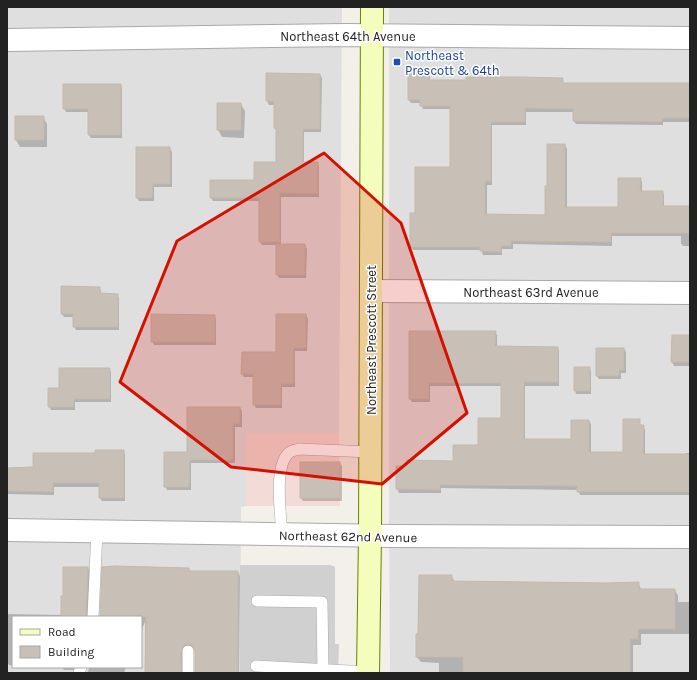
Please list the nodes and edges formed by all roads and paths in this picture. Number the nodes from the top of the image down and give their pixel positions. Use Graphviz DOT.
graph roads {
  1 [pos="372,7"];
  2 [pos="372,35"];
  3 [pos="690,38"];
  4 [pos="7,40"];
  5 [pos="372,291"];
  6 [pos="690,293"];
  7 [pos="371,452"];
  8 [pos="7,530"];
  9 [pos="97,531"];
  10 [pos="282,535"];
  11 [pos="370,536"];
  12 [pos="690,537"];
  13 [pos="257,601"];
  14 [pos="93,616"];
  15 [pos="188,651"];
  16 [pos="256,666"];
  17 [pos="323,670"];
  18 [pos="368,672"];
  19 [pos="188,673"];
  1 -- 2 [label="street, Northeast Prescott Street"];
  2 -- 3 [label="street, Northeast 64th Avenue"];
  2 -- 4 [label="street, Northeast 64th Avenue"];
  2 -- 5 [label="street, Northeast Prescott Street"];
  5 -- 6 [label="street, Northeast 63rd Avenue"];
  5 -- 7 [label="street, Northeast Prescott Street"];
  7 -- 10 [label="lane"];
  7 -- 11 [label="street, Northeast Prescott Street"];
  8 -- 9 [label="street, Northeast 62nd Avenue"];
  9 -- 10 [label="street, Northeast 62nd Avenue"];
  9 -- 14 [label="lane"];
  10 -- 11 [label="street, Northeast 62nd Avenue"];
  11 -- 12 [label="street, Northeast 62nd Avenue"];
  11 -- 18 [label="street, Northeast Prescott Street"];
  13 -- 17 [label="lane"];
  15 -- 19 [label="lane"];
  16 -- 17 [label="lane"];
  17 -- 18 [label="lane"];
}
